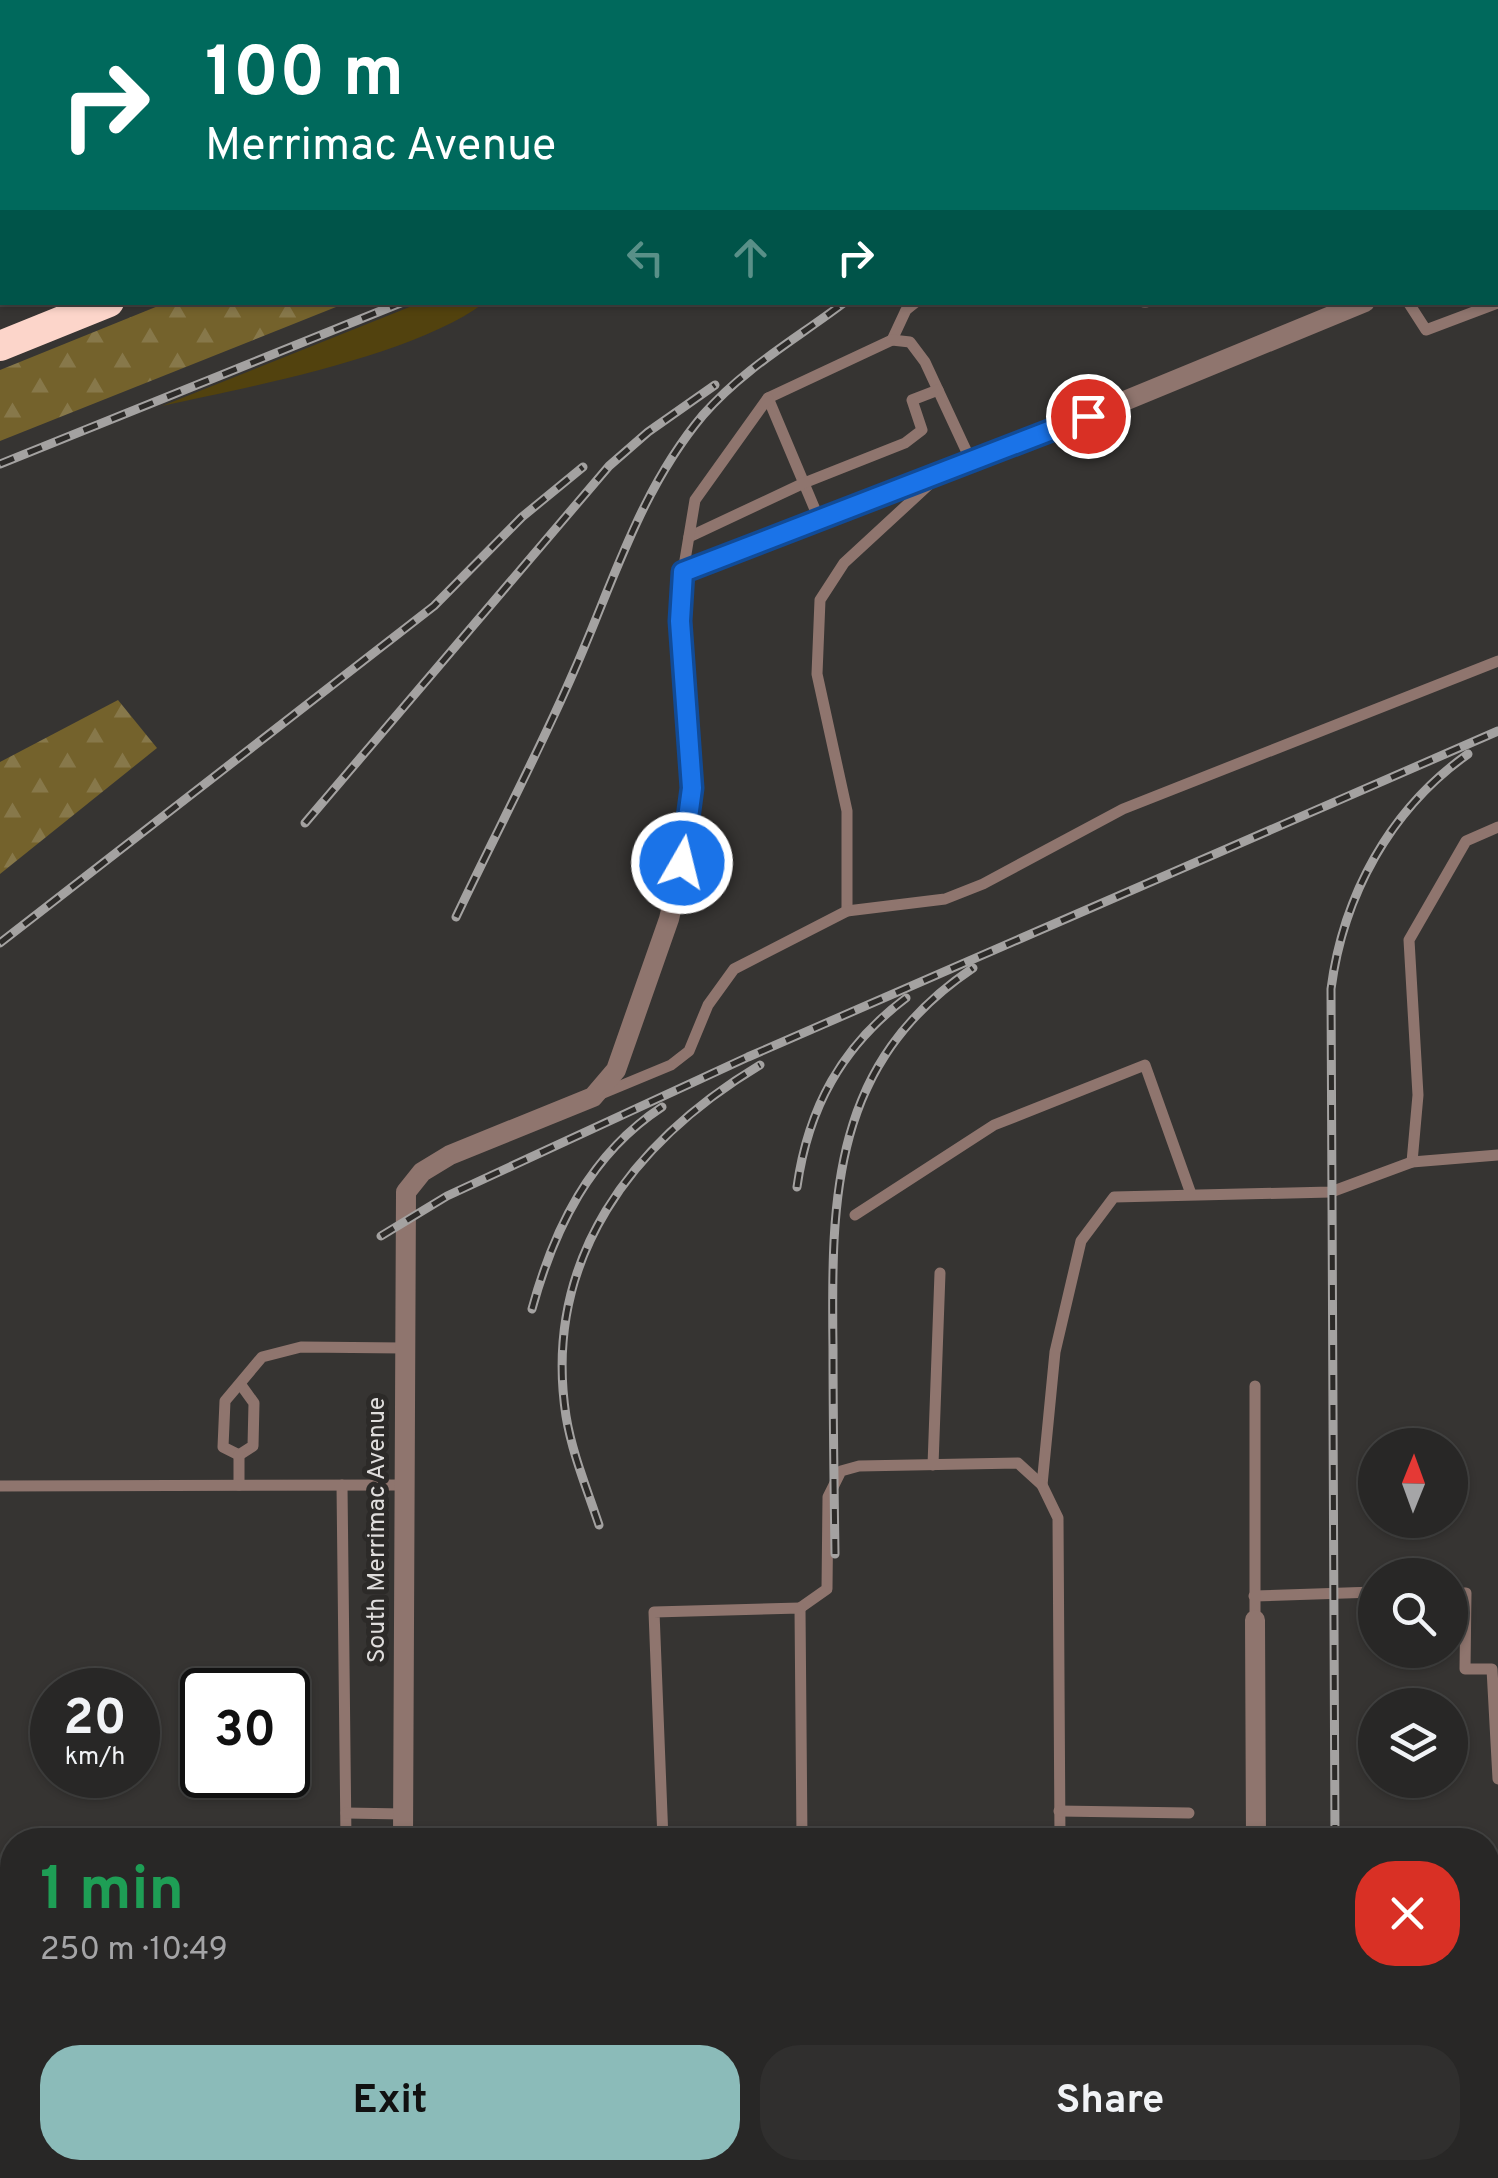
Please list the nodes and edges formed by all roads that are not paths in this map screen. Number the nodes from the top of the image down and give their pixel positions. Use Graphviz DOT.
graph roads {
  1 [pos="101,305"];
  2 [pos="912,305"];
  3 [pos="1358,305"];
  4 [pos="1410,305"];
  5 [pos="1490,305"];
  6 [pos="892,340"];
  7 [pos="0,346"];
  8 [pos="938,390"];
  9 [pos="768,398"];
  10 [pos="971,460"];
  11 [pos="945,470"];
  12 [pos="804,483"];
  13 [pos="819,518"];
  14 [pos="689,537"];
  15 [pos="683,572"];
  16 [pos="1498,660"];
  17 [pos="1498,827"];
  18 [pos="847,911"];
  19 [pos="592,1097"];
  20 [pos="1498,1155"];
  21 [pos="1412,1162"];
  22 [pos="1191,1194"];
  23 [pos="855,1215"];
  24 [pos="940,1273"];
  25 [pos="403,1348"];
  26 [pos="242,1385"];
  27 [pos="1255,1386"];
  28 [pos="239,1455"];
  29 [pos="933,1465"];
  30 [pos="239,1485"];
  31 [pos="342,1485"];
  32 [pos="403,1485"];
  33 [pos="0,1486"];
  34 [pos="1042,1486"];
  35 [pos="1358,1593"];
  36 [pos="1254,1596"];
  37 [pos="800,1608"];
  38 [pos="1255,1620"];
  39 [pos="1465,1668"];
  40 [pos="1498,1780"];
  41 [pos="1060,1811"];
  42 [pos="346,1813"];
  43 [pos="1188,1813"];
  44 [pos="403,1814"];
  45 [pos="346,1828"];
  46 [pos="404,1828"];
  47 [pos="663,1828"];
  48 [pos="802,1828"];
  49 [pos="1060,1828"];
  50 [pos="1256,1828"];
  1 -- 7 [label="highway"];
  2 -- 6 [label="lane"];
  3 -- 10 [label="street"];
  4 -- 5 [label="lane"];
  6 -- 8 [label="lane"];
  6 -- 9 [label="lane"];
  8 -- 10 [label="lane"];
  8 -- 12 [label="lane"];
  9 -- 12 [label="lane"];
  9 -- 14 [label="lane"];
  10 -- 11 [label="street"];
  11 -- 13 [label="street"];
  11 -- 18 [label="lane"];
  12 -- 13 [label="lane"];
  12 -- 14 [label="lane"];
  13 -- 15 [label="street"];
  14 -- 15 [label="lane"];
  15 -- 19 [label="street"];
  16 -- 18 [label="lane"];
  17 -- 21 [label="lane"];
  18 -- 19 [label="lane"];
  19 -- 25 [label="street, South Merrimac Avenue"];
  20 -- 21 [label="lane"];
  21 -- 22 [label="lane"];
  22 -- 23 [label="lane"];
  22 -- 34 [label="lane"];
  24 -- 29 [label="lane"];
  25 -- 26 [label="lane"];
  25 -- 32 [label="street, South Merrimac Avenue"];
  26 -- 28 [label="lane"];
  26 -- 28 [label="lane"];
  27 -- 36 [label="lane"];
  28 -- 30 [label="lane"];
  29 -- 34 [label="lane"];
  29 -- 37 [label="lane"];
  30 -- 31 [label="lane"];
  30 -- 33 [label="lane"];
  31 -- 32 [label="lane"];
  31 -- 42 [label="lane"];
  32 -- 44 [label="street, South Merrimac Avenue"];
  34 -- 41 [label="lane"];
  35 -- 36 [label="lane"];
  36 -- 38 [label="lane"];
  37 -- 47 [label="lane"];
  37 -- 48 [label="lane"];
  38 -- 50 [label="street"];
  39 -- 40 [label="lane"];
  41 -- 43 [label="lane"];
  41 -- 49 [label="lane"];
  42 -- 44 [label="lane"];
  42 -- 45 [label="lane"];
  44 -- 46 [label="street, South Merrimac Avenue"];
}
